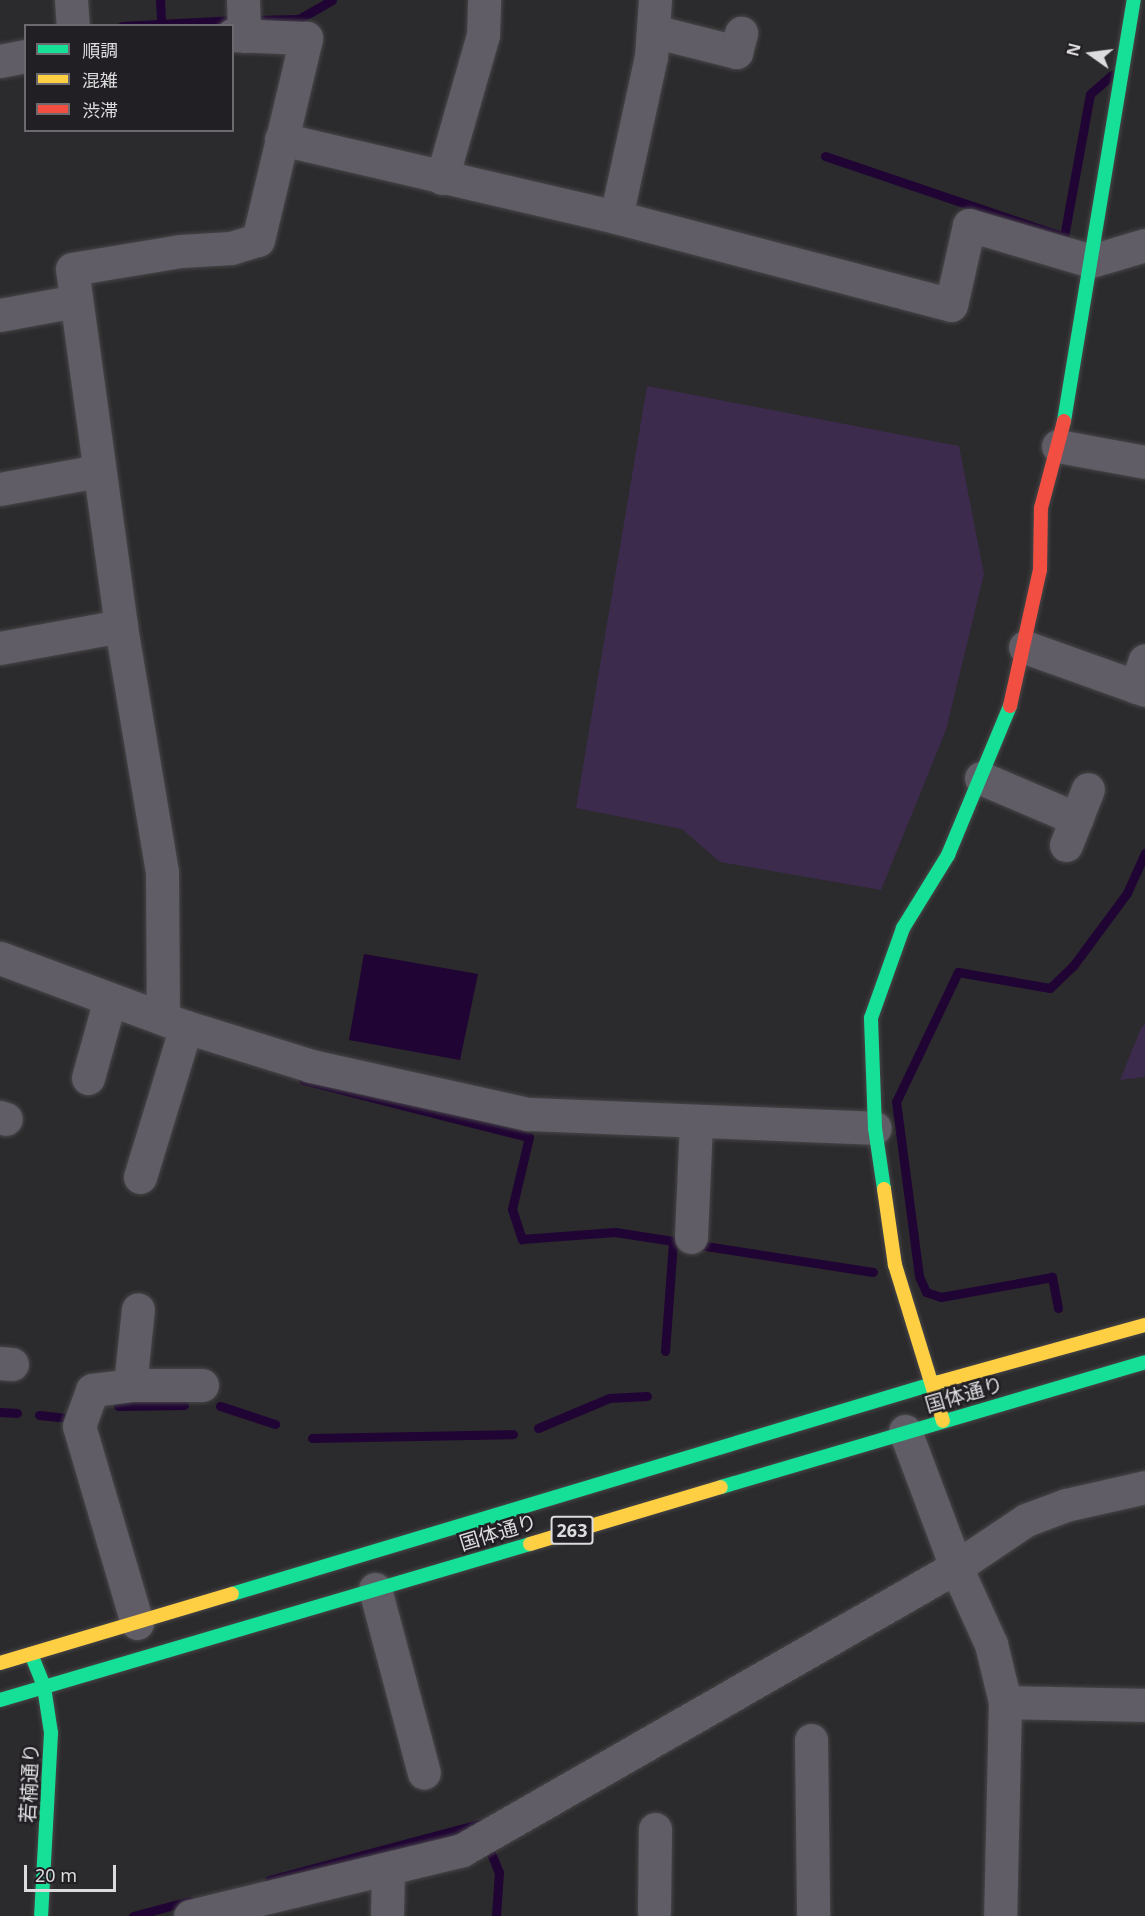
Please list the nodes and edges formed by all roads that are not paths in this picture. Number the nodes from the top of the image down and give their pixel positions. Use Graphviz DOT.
graph roads {
  1 [pos="484,0"];
  2 [pos="1134,0"];
  3 [pos="654,16"];
  4 [pos="242,22"];
  5 [pos="741,33"];
  6 [pos="24,56"];
  7 [pos="0,61"];
  8 [pos="281,139"];
  9 [pos="442,178"];
  10 [pos="616,217"];
  11 [pos="1145,245"];
  12 [pos="1091,261"];
  13 [pos="76,301"];
  14 [pos="0,315"];
  15 [pos="1058,446"];
  16 [pos="1145,462"];
  17 [pos="98,471"];
  18 [pos="0,489"];
  19 [pos="121,626"];
  20 [pos="1025,647"];
  21 [pos="0,648"];
  22 [pos="1142,679"];
  23 [pos="981,778"];
  24 [pos="1088,789"];
  25 [pos="0,958"];
  26 [pos="106,1012"];
  27 [pos="176,1032"];
  28 [pos="88,1078"];
  29 [pos="696,1121"];
  30 [pos="875,1128"];
  31 [pos="140,1177"];
  32 [pos="691,1236"];
  33 [pos="138,1310"];
  34 [pos="1145,1326"];
  35 [pos="1145,1362"];
  36 [pos="932,1383"];
  37 [pos="130,1384"];
  38 [pos="202,1385"];
  39 [pos="944,1421"];
  40 [pos="905,1431"];
  41 [pos="1145,1487"];
  42 [pos="952,1554"];
  43 [pos="375,1589"];
  44 [pos="137,1623"];
  45 [pos="31,1654"];
  46 [pos="0,1663"];
  47 [pos="44,1687"];
  48 [pos="0,1700"];
  49 [pos="1005,1702"];
  50 [pos="1145,1705"];
  51 [pos="811,1740"];
  52 [pos="424,1773"];
  53 [pos="655,1829"];
  54 [pos="388,1869"];
  55 [pos="661,1914"];
  56 [pos="41,1916"];
  57 [pos="190,1916"];
  58 [pos="387,1916"];
  59 [pos="813,1916"];
  60 [pos="1000,1916"];
  1 -- 9 [label="street"];
  2 -- 12 [label="main road"];
  3 -- 5 [label="street"];
  3 -- 10 [label="street"];
  4 -- 8 [label="street"];
  6 -- 7 [label="street"];
  8 -- 9 [label="street"];
  8 -- 13 [label="street"];
  9 -- 10 [label="street"];
  10 -- 12 [label="street"];
  11 -- 12 [label="street"];
  12 -- 15 [label="main road"];
  13 -- 14 [label="street"];
  13 -- 17 [label="street"];
  15 -- 16 [label="street"];
  15 -- 20 [label="main road"];
  17 -- 18 [label="street"];
  17 -- 19 [label="street"];
  19 -- 21 [label="street"];
  19 -- 27 [label="street"];
  20 -- 22 [label="street"];
  20 -- 23 [label="main road"];
  23 -- 24 [label="street"];
  23 -- 30 [label="main road"];
  25 -- 26 [label="street"];
  26 -- 27 [label="street"];
  26 -- 28 [label="street"];
  27 -- 29 [label="street"];
  27 -- 31 [label="street"];
  29 -- 30 [label="street"];
  29 -- 32 [label="street"];
  30 -- 36 [label="main road"];
  33 -- 37 [label="street"];
  34 -- 36 [label="main road, 国体通り / 263"];
  35 -- 39 [label="main road, 国体通り / 263"];
  36 -- 39 [label="main road"];
  36 -- 44 [label="main road, 国体通り / 263"];
  37 -- 38 [label="street"];
  37 -- 44 [label="street"];
  39 -- 40 [label="main road, 国体通り / 263"];
  40 -- 42 [label="street"];
  40 -- 43 [label="main road, 国体通り / 263"];
  41 -- 42 [label="street"];
  42 -- 49 [label="street"];
  42 -- 54 [label="street"];
  43 -- 47 [label="main road, 国体通り / 263"];
  43 -- 52 [label="street"];
  44 -- 45 [label="main road, 国体通り / 263"];
  45 -- 46 [label="main road, 国体通り / 263"];
  45 -- 47 [label="main road, 若楠通り"];
  47 -- 48 [label="main road, 国体通り / 263"];
  47 -- 56 [label="main road, 若楠通り"];
  49 -- 50 [label="street"];
  49 -- 60 [label="street"];
  51 -- 59 [label="street"];
  53 -- 55 [label="street"];
  54 -- 57 [label="street"];
  54 -- 58 [label="street"];
}
